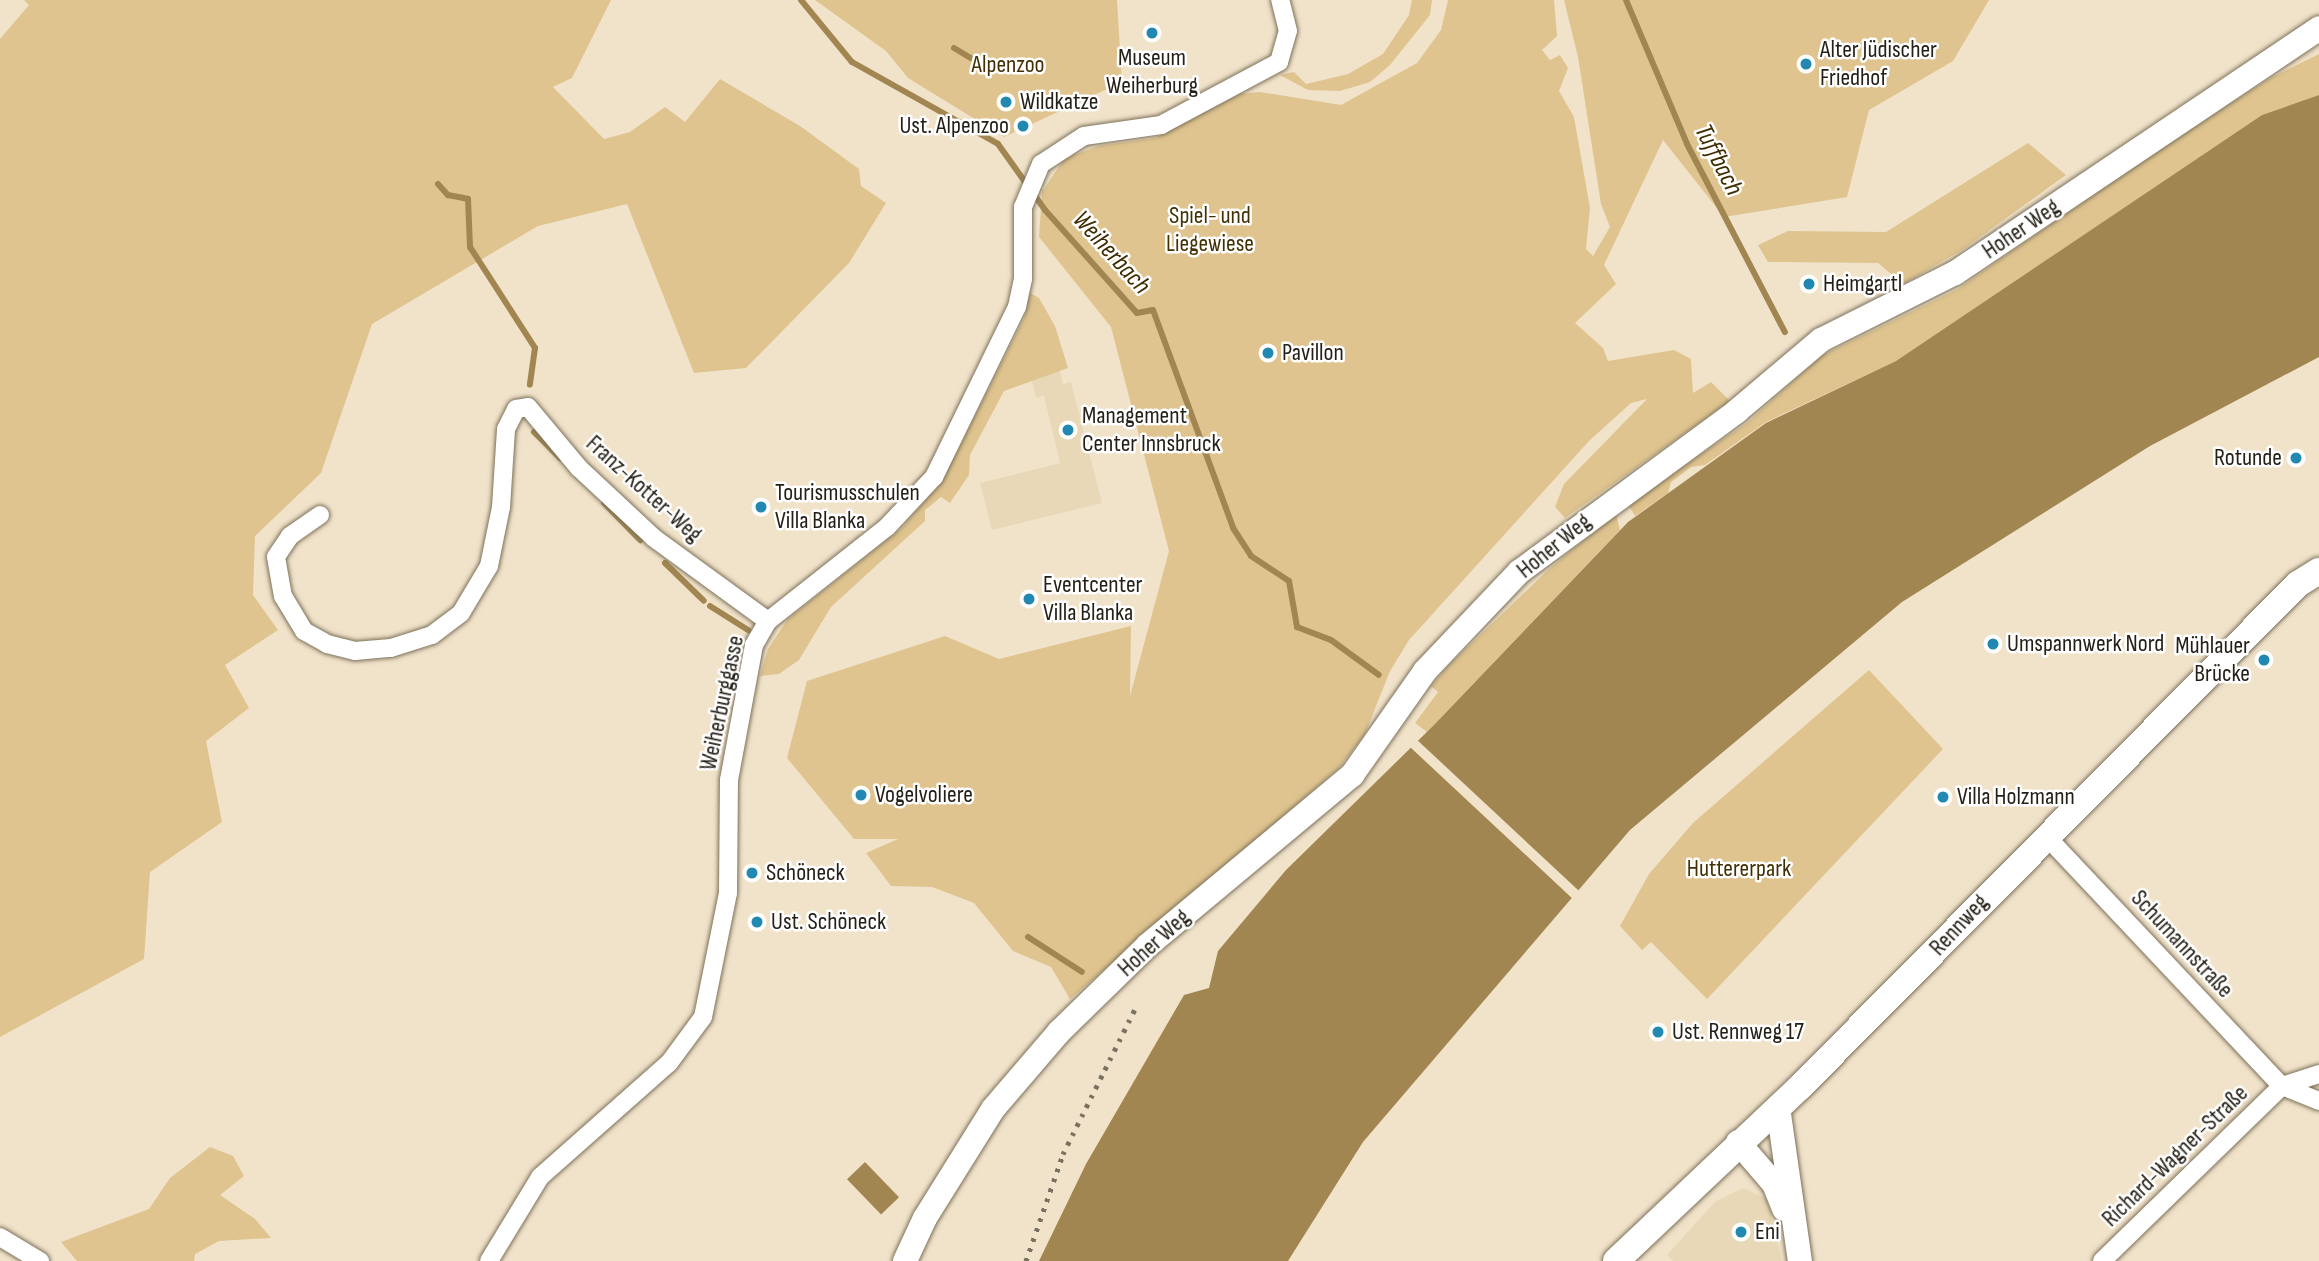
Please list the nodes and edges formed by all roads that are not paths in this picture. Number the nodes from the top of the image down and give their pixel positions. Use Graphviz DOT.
graph roads {
  1 [pos="1280,0"];
  2 [pos="2319,28"];
  3 [pos="320,515"];
  4 [pos="2319,552"];
  5 [pos="2308,577"];
  6 [pos="768,621"];
  7 [pos="2046,836"];
  8 [pos="2319,1074"];
  9 [pos="2282,1086"];
  10 [pos="2319,1101"];
  11 [pos="1778,1107"];
  12 [pos="1738,1142"];
  13 [pos="1795,1235"];
  14 [pos="0,1237"];
  15 [pos="40,1261"];
  16 [pos="489,1261"];
  17 [pos="905,1261"];
  18 [pos="1616,1261"];
  19 [pos="1800,1261"];
  20 [pos="2102,1261"];
  1 -- 6 [label="street, Weiherburggasse"];
  2 -- 17 [label="street, Hoher Weg"];
  3 -- 6 [label="street, Franz-Kotter-Weg"];
  4 -- 5 [label="main road, Rennweg"];
  5 -- 7 [label="main road, Rennweg"];
  6 -- 16 [label="street, Weiherburggasse"];
  7 -- 9 [label="street, Schumannstraße"];
  7 -- 11 [label="main road, Rennweg"];
  8 -- 9 [label="street"];
  9 -- 10 [label="street"];
  9 -- 20 [label="street, Richard-Wagner-Straße"];
  11 -- 12 [label="main road, Rennweg"];
  11 -- 13 [label="street"];
  12 -- 13 [label="street"];
  12 -- 18 [label="main road, Rennweg"];
  13 -- 19 [label="street"];
  14 -- 15 [label="street"];
}
